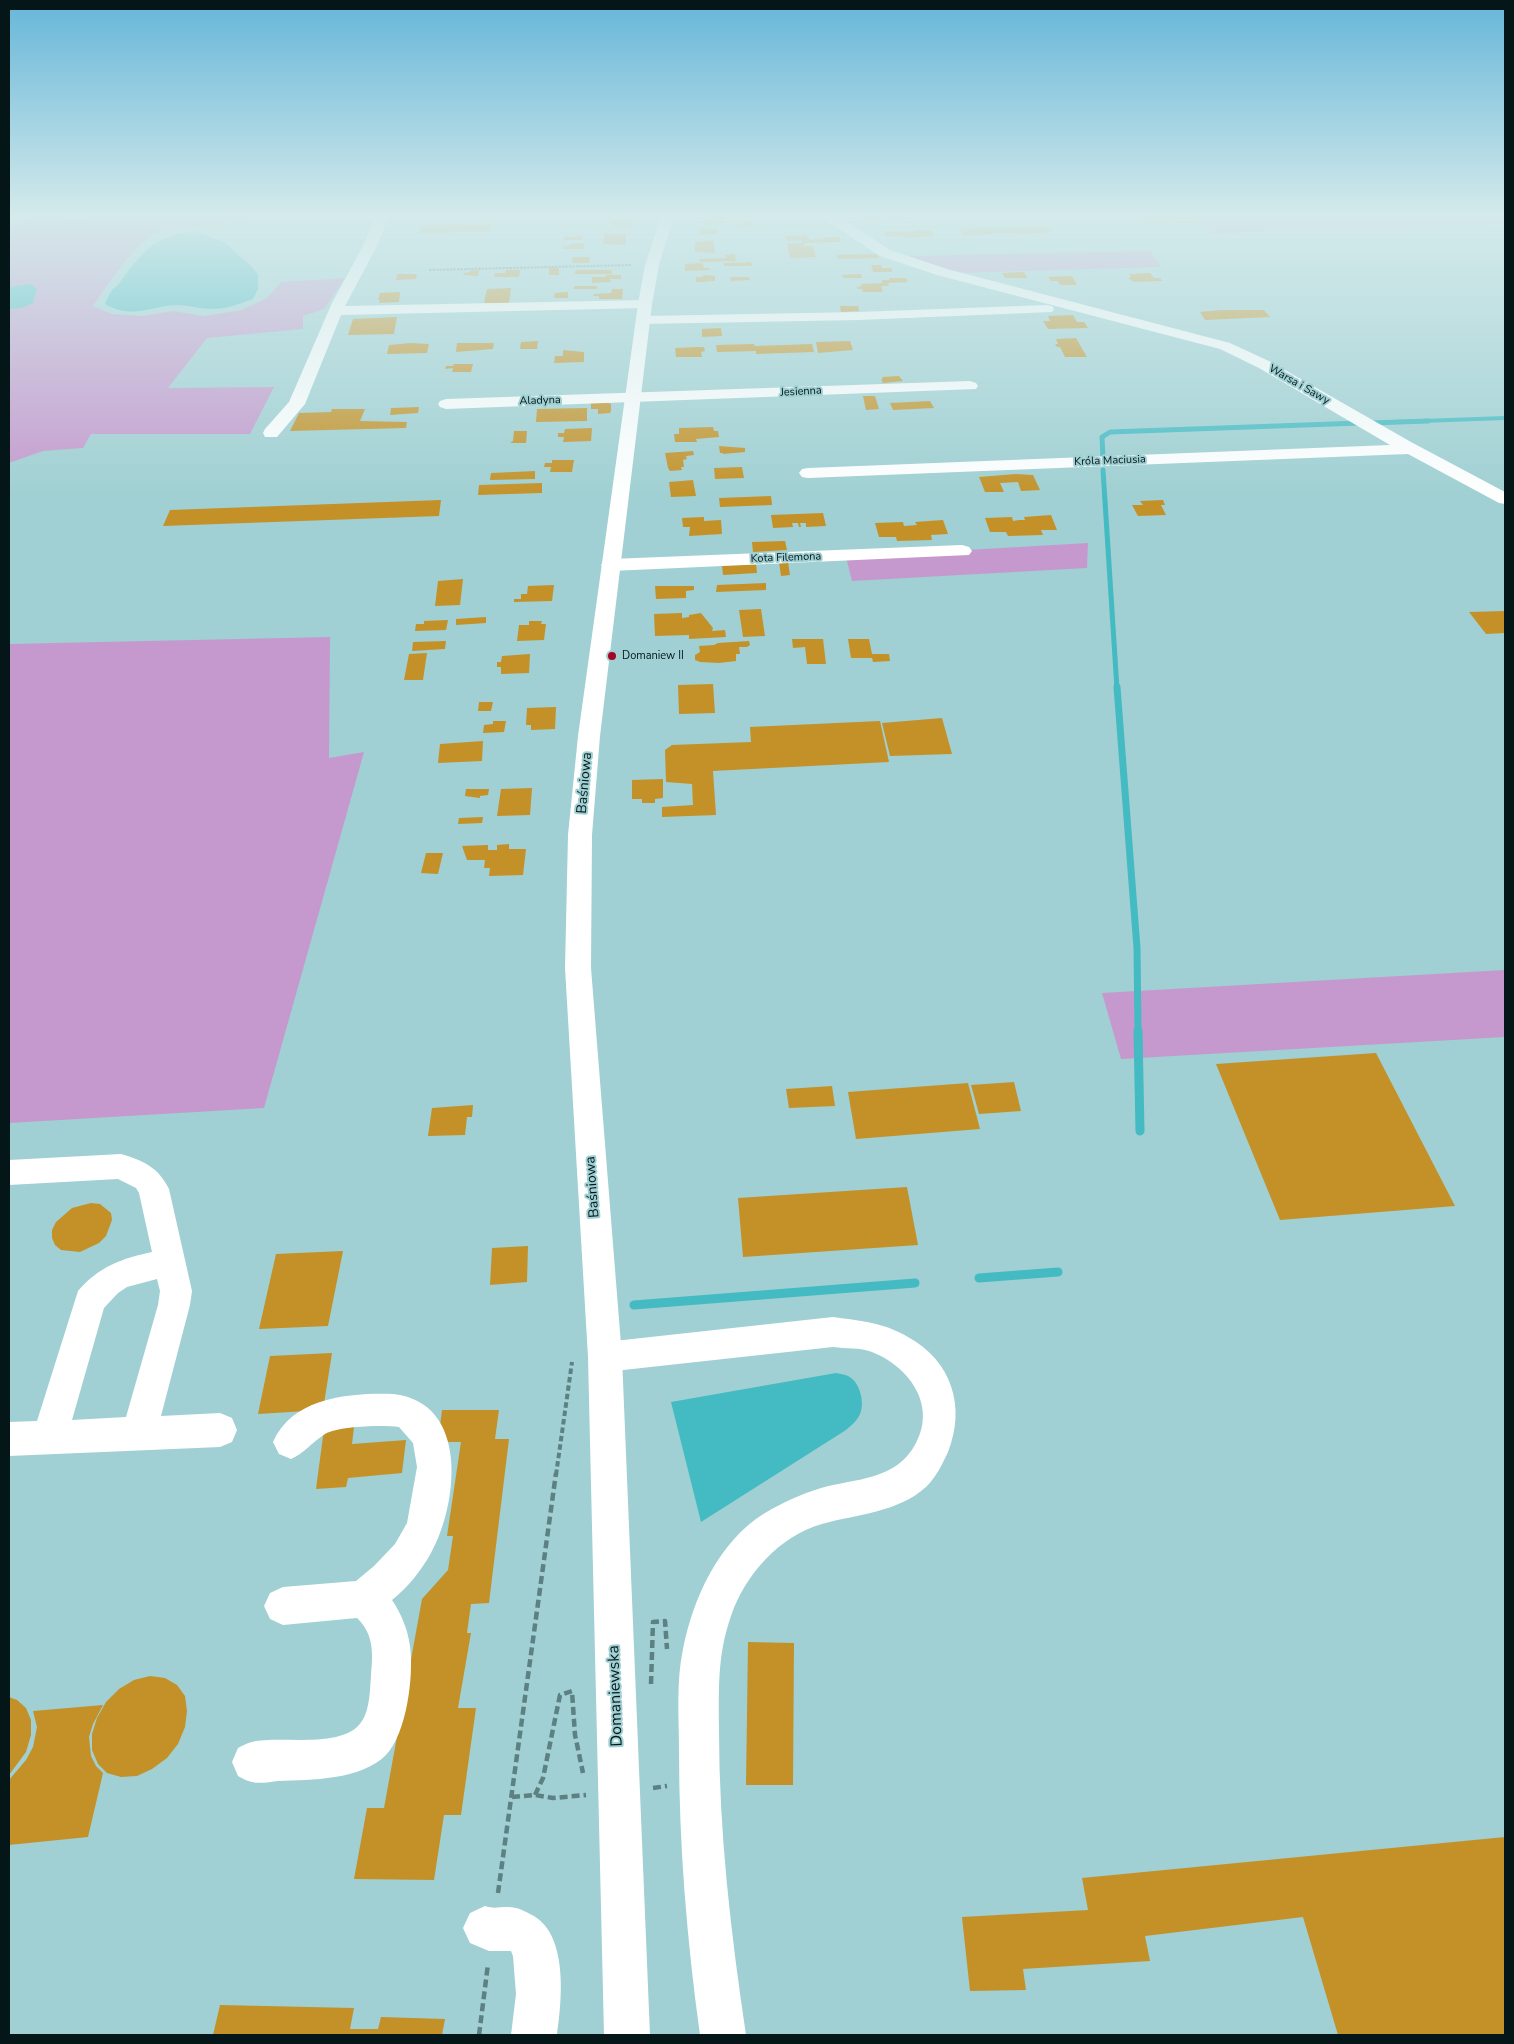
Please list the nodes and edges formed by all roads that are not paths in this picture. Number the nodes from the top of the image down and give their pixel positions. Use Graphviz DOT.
graph roads {
  1 [pos="1011,310"];
  2 [pos="1085,310"];
  3 [pos="336,311"];
  4 [pos="644,312"];
  5 [pos="970,386"];
  6 [pos="633,398"];
  7 [pos="446,404"];
  8 [pos="271,432"];
  9 [pos="1412,449"];
  10 [pos="808,473"];
  11 [pos="1505,499"];
  12 [pos="962,552"];
  13 [pos="611,566"];
  14 [pos="9,1172"];
  15 [pos="170,1262"];
  16 [pos="589,1356"];
  17 [pos="220,1430"];
  18 [pos="139,1433"];
  19 [pos="50,1437"];
  20 [pos="9,1439"];
  21 [pos="292,1442"];
  22 [pos="362,1599"];
  23 [pos="283,1606"];
  24 [pos="252,1762"];
  25 [pos="489,1929"];
  26 [pos="534,2035"];
  27 [pos="627,2035"];
  28 [pos="723,2035"];
  1 -- 4 [label="street"];
  2 -- 9 [label="street, Warsa i Sawy"];
  3 -- 4 [label="street"];
  3 -- 8 [label="street"];
  4 -- 6 [label="street, Baśniowa"];
  5 -- 6 [label="street, Jesienna"];
  6 -- 7 [label="street, Aladyna"];
  6 -- 13 [label="street, Baśniowa"];
  9 -- 10 [label="street, Króla Maciusia"];
  9 -- 11 [label="street, Warsa i Sawy"];
  12 -- 13 [label="street, Kota Filemona"];
  13 -- 16 [label="street, Baśniowa"];
  14 -- 15 [label="street"];
  15 -- 18 [label="street"];
  15 -- 19 [label="street"];
  16 -- 27 [label="street, Domaniewska"];
  16 -- 28 [label="street"];
  17 -- 18 [label="street"];
  18 -- 19 [label="street"];
  19 -- 20 [label="street"];
  21 -- 22 [label="street"];
  22 -- 23 [label="street"];
  22 -- 24 [label="street"];
  25 -- 26 [label="street"];
}
